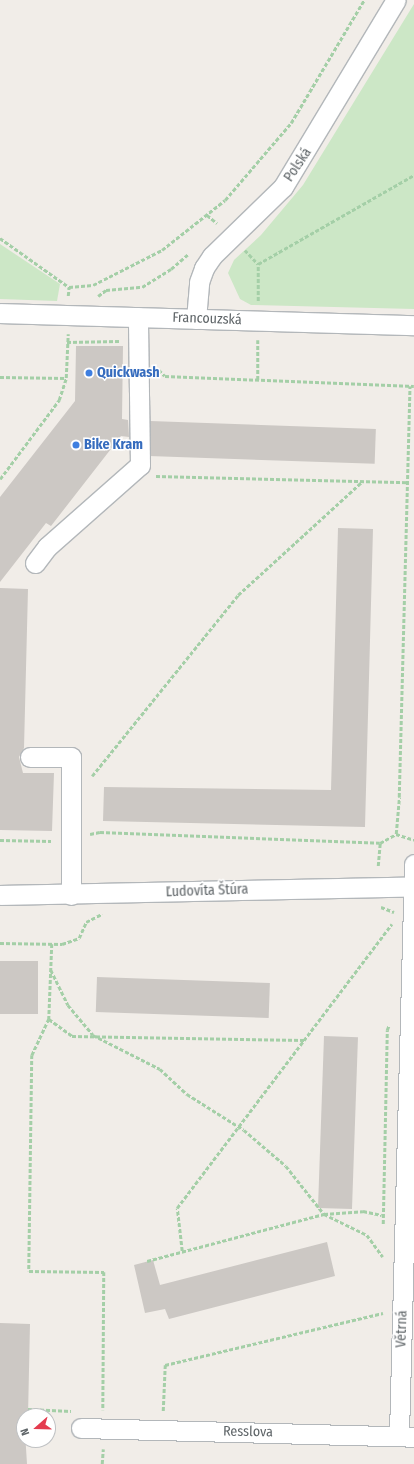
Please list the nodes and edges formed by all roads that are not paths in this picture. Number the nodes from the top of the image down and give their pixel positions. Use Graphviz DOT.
graph roads {
  1 [pos="396,0"];
  2 [pos="0,313"];
  3 [pos="138,317"];
  4 [pos="196,319"];
  5 [pos="414,326"];
  6 [pos="35,563"];
  7 [pos="30,757"];
  8 [pos="414,864"];
  9 [pos="414,886"];
  10 [pos="0,895"];
  11 [pos="71,895"];
  12 [pos="81,1428"];
  13 [pos="406,1436"];
  1 -- 4 [label="street, Polská"];
  2 -- 3 [label="street, Francouzská"];
  3 -- 4 [label="street, Francouzská"];
  3 -- 6 [label="street"];
  4 -- 5 [label="street, Francouzská"];
  7 -- 11 [label="street"];
  8 -- 9 [label="street, Větrná"];
  9 -- 11 [label="street, Ľudovíta Štúra"];
  9 -- 13 [label="street, Větrná"];
  10 -- 11 [label="street, Ľudovíta Štúra"];
  12 -- 13 [label="street, Resslova"];
}
